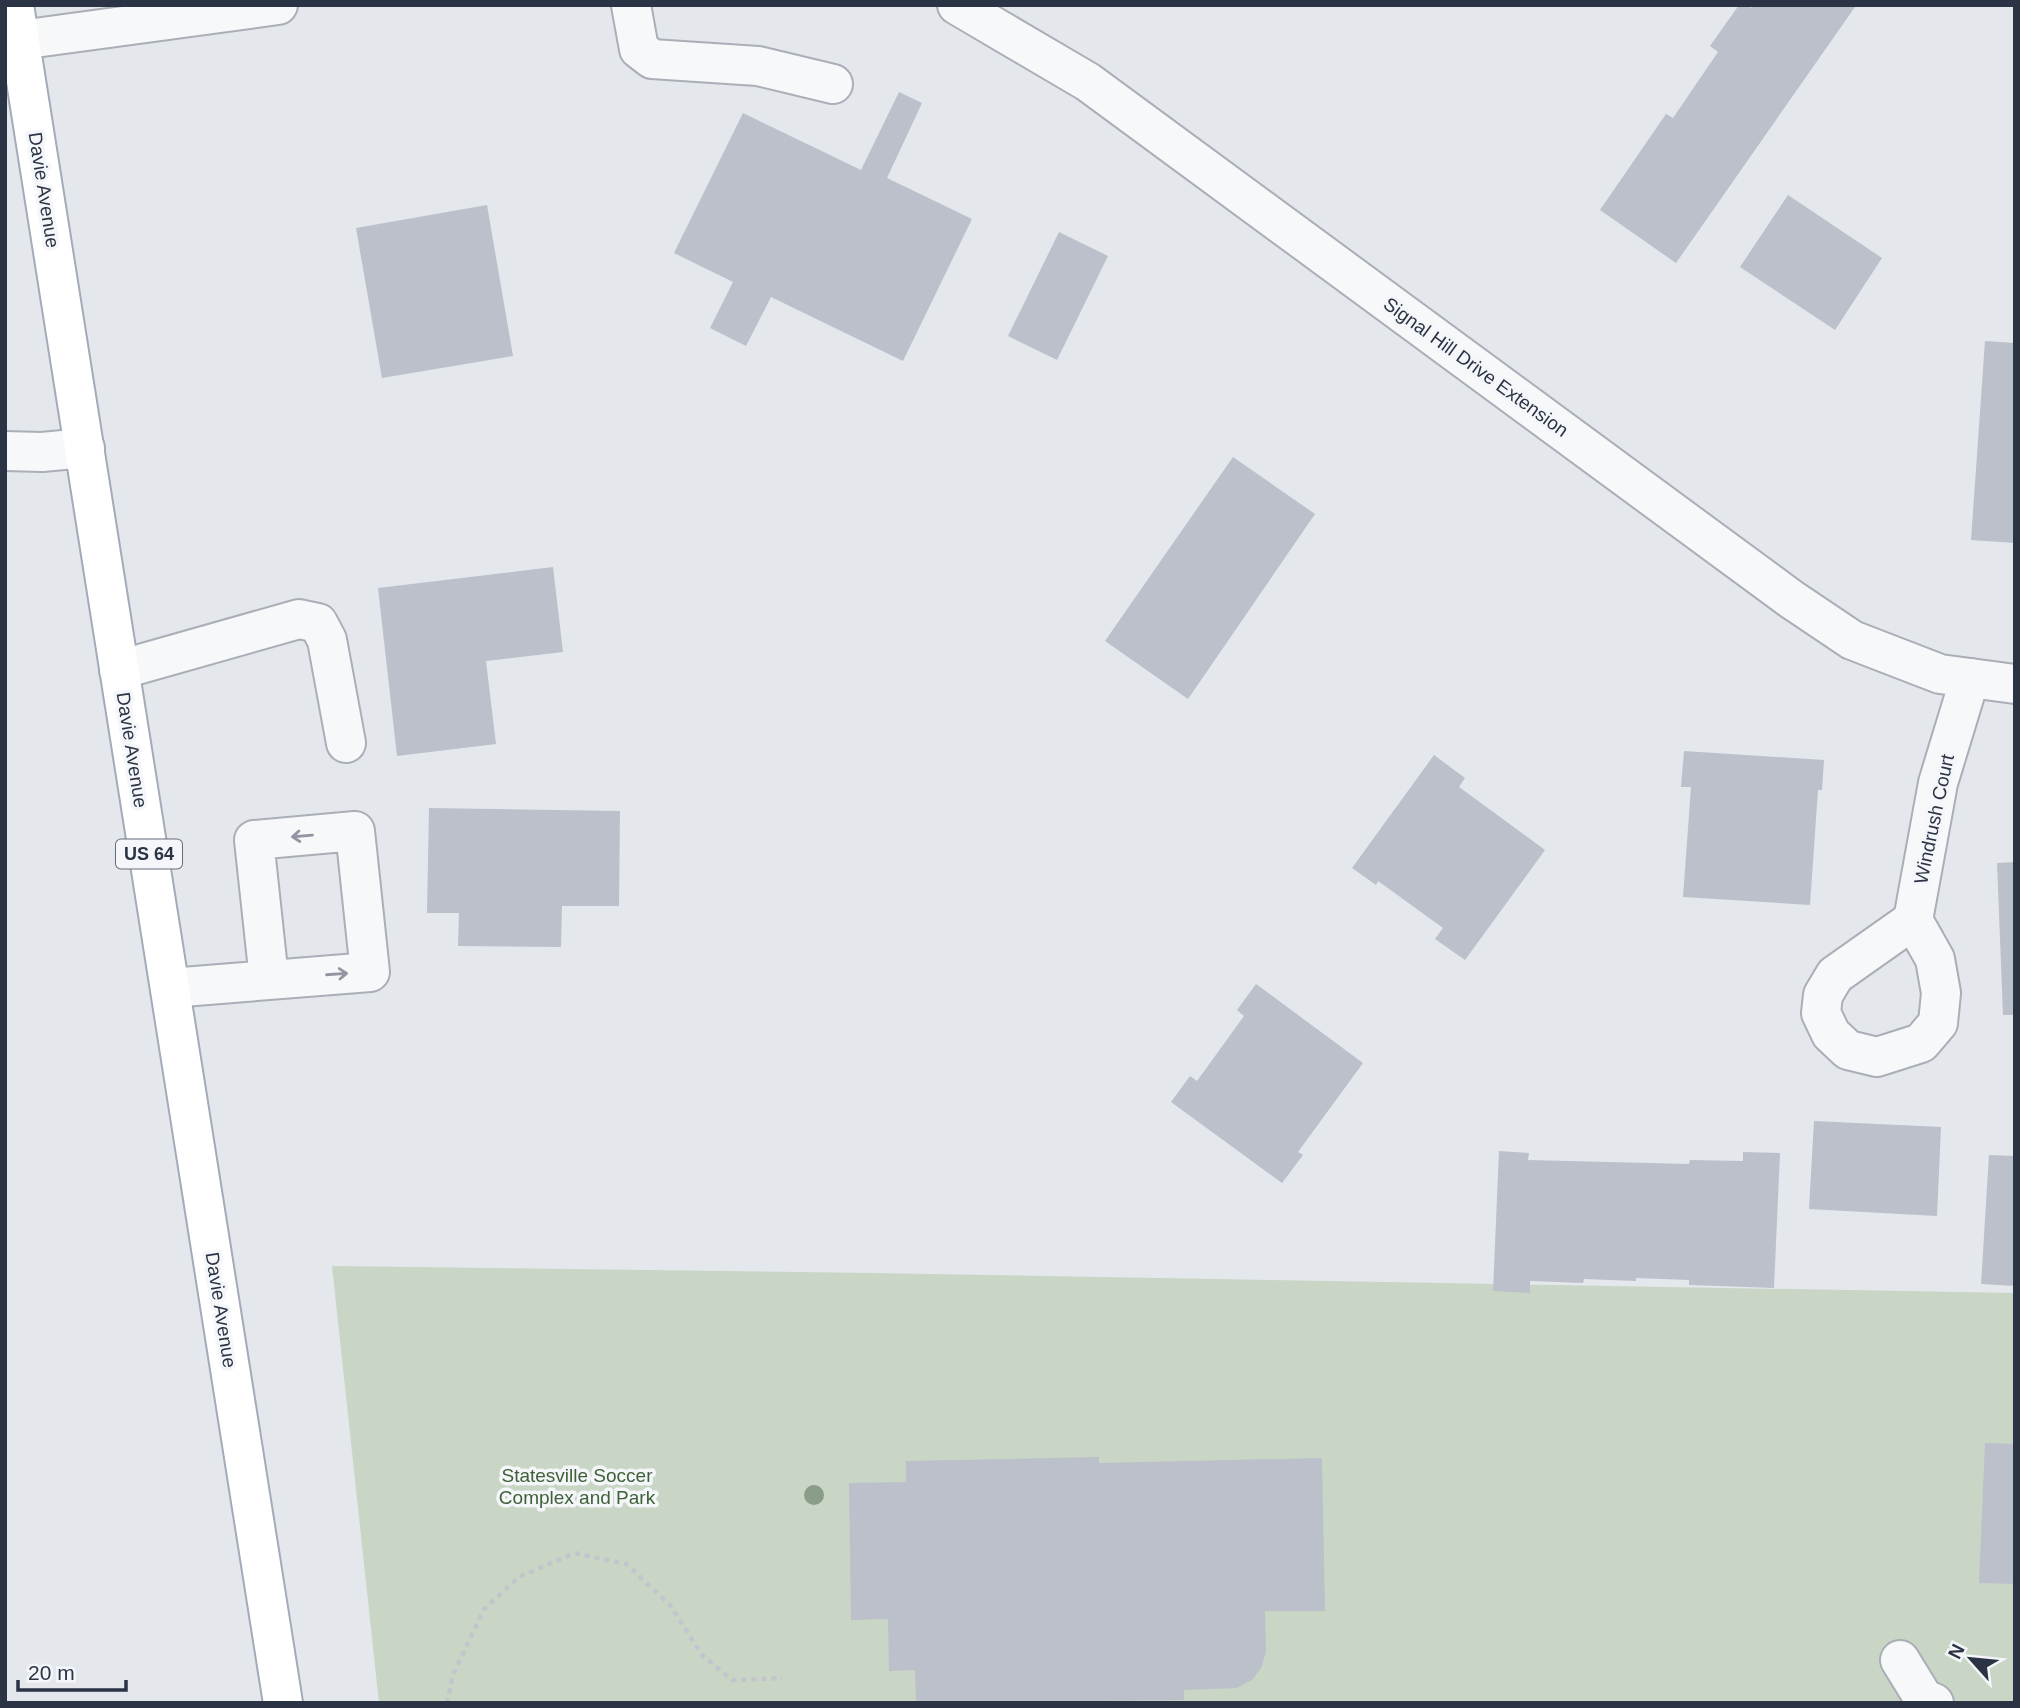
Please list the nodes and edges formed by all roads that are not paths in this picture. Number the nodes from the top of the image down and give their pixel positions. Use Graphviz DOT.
graph roads {
  1 [pos="278,5"];
  2 [pos="631,5"];
  3 [pos="957,5"];
  4 [pos="17,23"];
  5 [pos="833,84"];
  6 [pos="85,448"];
  7 [pos="5,451"];
  8 [pos="119,670"];
  9 [pos="1970,678"];
  10 [pos="2015,684"];
  11 [pos="346,743"];
  12 [pos="1913,920"];
  13 [pos="269,979"];
  14 [pos="170,988"];
  15 [pos="1900,1660"];
  16 [pos="283,1703"];
  17 [pos="1934,1703"];
  1 -- 4 [label="street"];
  2 -- 5 [label="street"];
  3 -- 9 [label="street, Signal Hill Drive Extension"];
  4 -- 6 [label="main road, Davie Avenue / US 64"];
  6 -- 7 [label="street"];
  6 -- 8 [label="main road, Davie Avenue / US 64"];
  8 -- 11 [label="street"];
  8 -- 14 [label="main road, Davie Avenue / US 64"];
  9 -- 10 [label="street, Signal Hill Drive Extension"];
  9 -- 12 [label="street, Windrush Court"];
  13 -- 13 [label="street, one-way"];
  13 -- 14 [label="street"];
  14 -- 16 [label="main road, Davie Avenue / US 64"];
  15 -- 17 [label="street"];
}
